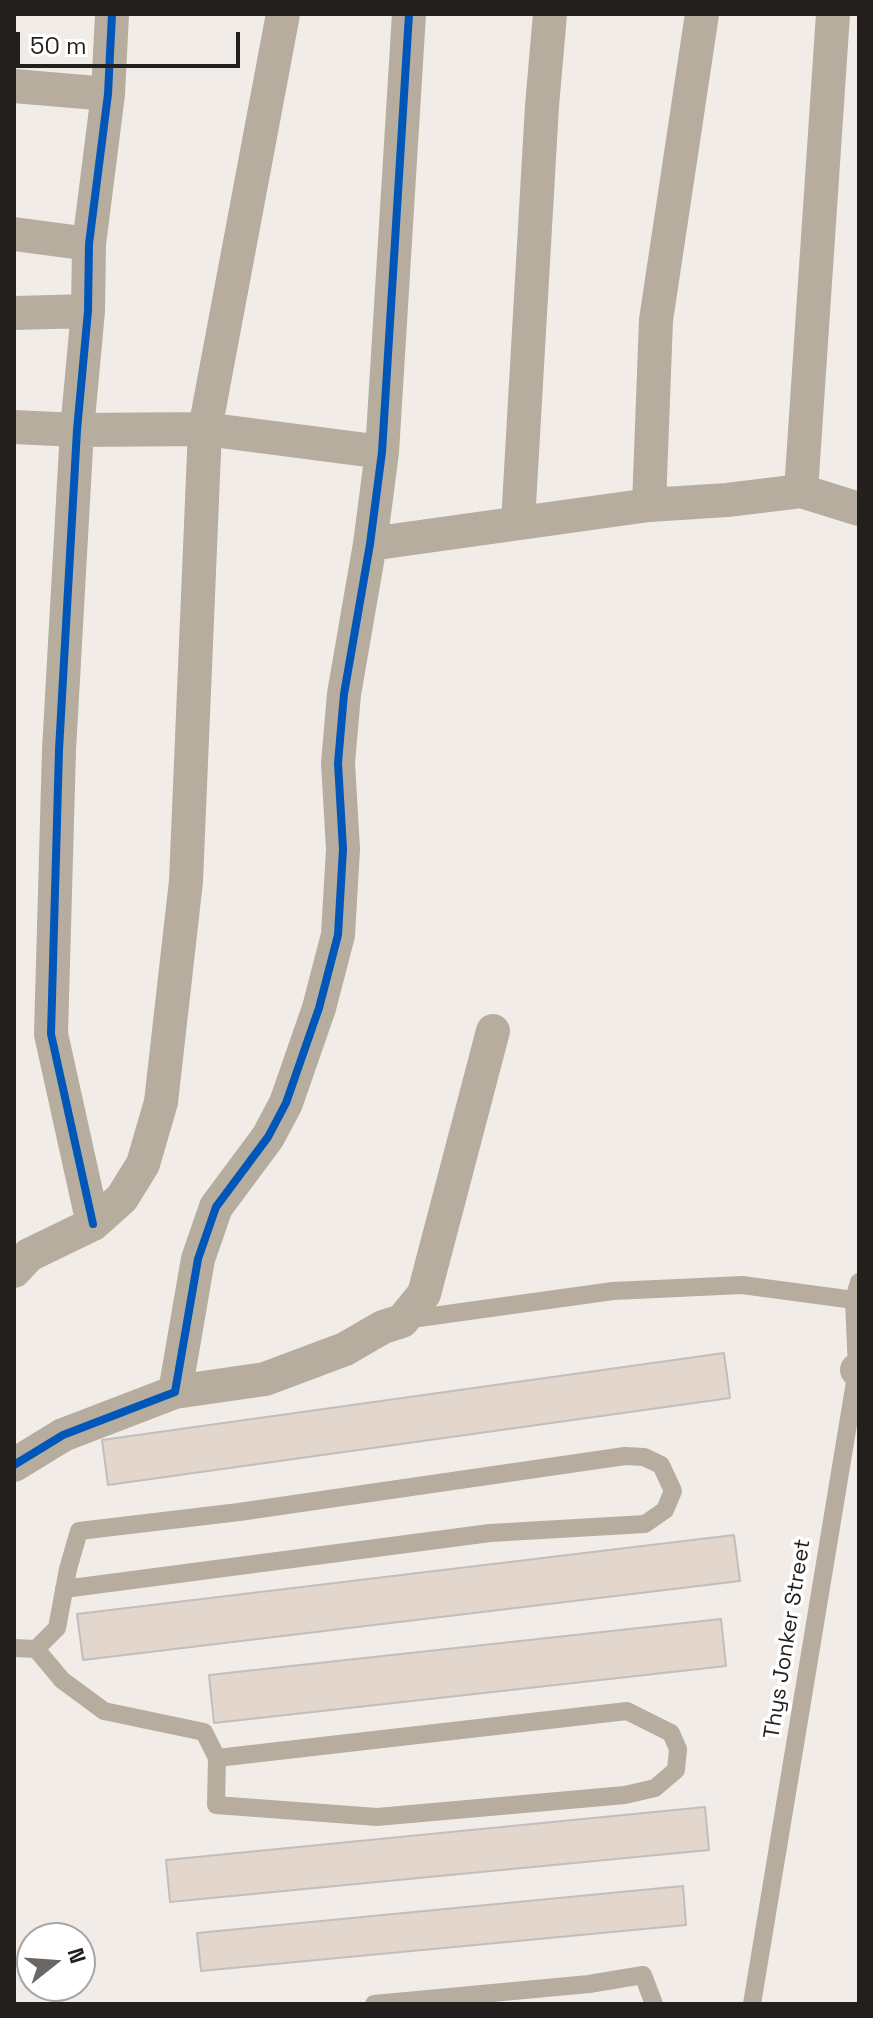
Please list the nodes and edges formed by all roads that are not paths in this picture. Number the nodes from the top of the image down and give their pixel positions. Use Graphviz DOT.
graph roads {
  1 [pos="112,14"];
  2 [pos="283,14"];
  3 [pos="409,14"];
  4 [pos="550,14"];
  5 [pos="702,14"];
  6 [pos="833,14"];
  7 [pos="14,86"];
  8 [pos="108,94"];
  9 [pos="14,234"];
  10 [pos="89,244"];
  11 [pos="88,311"];
  12 [pos="14,313"];
  13 [pos="14,427"];
  14 [pos="205,429"];
  15 [pos="77,430"];
  16 [pos="382,452"];
  17 [pos="801,491"];
  18 [pos="649,505"];
  19 [pos="859,509"];
  20 [pos="518,522"];
  21 [pos="370,544"];
  22 [pos="493,1031"];
  23 [pos="93,1224"];
  24 [pos="14,1271"];
  25 [pos="856,1291"];
  26 [pos="402,1321"];
  27 [pos="858,1370"];
  28 [pos="175,1392"];
  29 [pos="14,1465"];
  30 [pos="64,1589"];
  31 [pos="14,1648"];
  32 [pos="36,1649"];
  33 [pos="217,1758"];
  34 [pos="374,2004"];
  35 [pos="654,2004"];
  36 [pos="752,2004"];
  1 -- 8 [label="street"];
  2 -- 14 [label="street"];
  3 -- 16 [label="street"];
  4 -- 20 [label="street"];
  5 -- 18 [label="street"];
  6 -- 17 [label="street"];
  7 -- 8 [label="street"];
  8 -- 10 [label="street"];
  9 -- 10 [label="street"];
  10 -- 11 [label="street"];
  11 -- 12 [label="street"];
  11 -- 15 [label="street"];
  13 -- 15 [label="street"];
  14 -- 15 [label="street"];
  14 -- 16 [label="street"];
  14 -- 23 [label="street"];
  15 -- 23 [label="street"];
  16 -- 21 [label="street"];
  17 -- 18 [label="street"];
  17 -- 19 [label="street"];
  18 -- 20 [label="street"];
  20 -- 21 [label="street"];
  21 -- 28 [label="street"];
  22 -- 26 [label="street"];
  23 -- 24 [label="street"];
  25 -- 26 [label="lane"];
  25 -- 27 [label="lane, Thys Jonker Street"];
  26 -- 28 [label="street"];
  27 -- 36 [label="lane, Thys Jonker Street"];
  28 -- 29 [label="street"];
  30 -- 30 [label="lane"];
  30 -- 32 [label="lane"];
  31 -- 32 [label="lane"];
  32 -- 33 [label="lane"];
  33 -- 33 [label="lane"];
  34 -- 35 [label="lane"];
}
